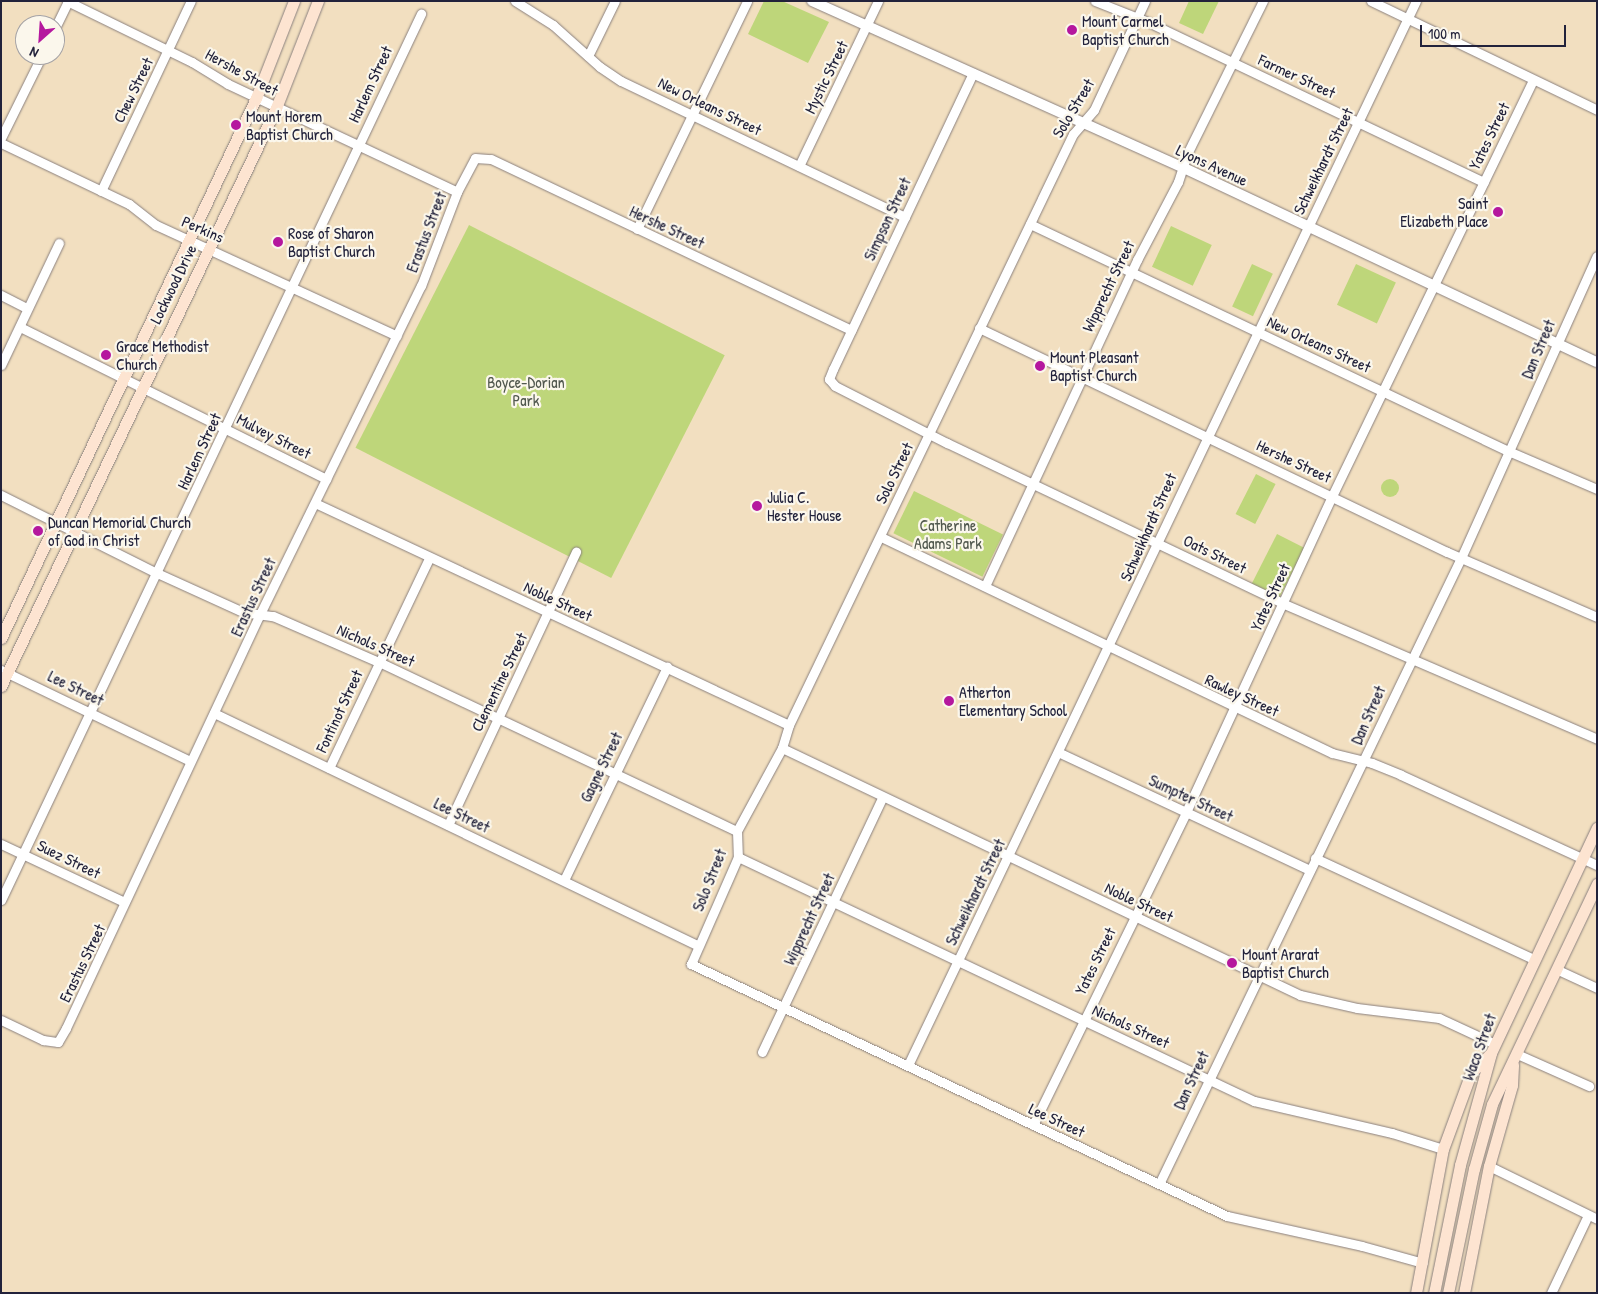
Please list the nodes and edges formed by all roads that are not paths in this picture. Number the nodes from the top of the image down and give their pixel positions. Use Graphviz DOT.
graph roads {
  1 [pos="68,1"];
  2 [pos="191,1"];
  3 [pos="294,1"];
  4 [pos="318,1"];
  5 [pos="515,1"];
  6 [pos="615,1"];
  7 [pos="747,1"];
  8 [pos="812,1"];
  9 [pos="878,1"];
  10 [pos="1095,1"];
  11 [pos="1145,1"];
  12 [pos="1263,1"];
  13 [pos="1371,1"];
  14 [pos="1416,1"];
  15 [pos="420,14"];
  16 [pos="61,15"];
  17 [pos="1137,19"];
  18 [pos="1409,19"];
  19 [pos="867,26"];
  20 [pos="168,50"];
  21 [pos="588,56"];
  22 [pos="1233,62"];
  23 [pos="37,65"];
  24 [pos="973,72"];
  25 [pos="1533,80"];
  26 [pos="256,98"];
  27 [pos="276,108"];
  28 [pos="1597,110"];
  29 [pos="693,115"];
  30 [pos="1083,121"];
  31 [pos="1359,122"];
  32 [pos="1,138"];
  33 [pos="1,143"];
  34 [pos="358,145"];
  35 [pos="472,162"];
  36 [pos="799,166"];
  37 [pos="1184,168"];
  38 [pos="1484,182"];
  39 [pos="101,191"];
  40 [pos="457,192"];
  41 [pos="905,217"];
  42 [pos="1030,224"];
  43 [pos="1308,227"];
  44 [pos="637,229"];
  45 [pos="190,240"];
  46 [pos="59,243"];
  47 [pos="209,248"];
  48 [pos="1597,256"];
  49 [pos="1131,272"];
  50 [pos="292,286"];
  51 [pos="1433,286"];
  52 [pos="1,295"];
  53 [pos="27,308"];
  54 [pos="20,327"];
  55 [pos="979,328"];
  56 [pos="851,330"];
  57 [pos="1258,332"];
  58 [pos="397,336"];
  59 [pos="1557,345"];
  60 [pos="1597,362"];
  61 [pos="1,365"];
  62 [pos="1082,378"];
  63 [pos="124,379"];
  64 [pos="829,379"];
  65 [pos="142,387"];
  66 [pos="1382,391"];
  67 [pos="226,429"];
  68 [pos="930,434"];
  69 [pos="1206,436"];
  70 [pos="1508,451"];
  71 [pos="326,479"];
  72 [pos="1033,484"];
  73 [pos="1597,489"];
  74 [pos="1,495"];
  75 [pos="1332,496"];
  76 [pos="315,503"];
  77 [pos="56,522"];
  78 [pos="74,532"];
  79 [pos="881,537"];
  80 [pos="1156,543"];
  81 [pos="576,552"];
  82 [pos="429,558"];
  83 [pos="1461,558"];
  84 [pos="157,574"];
  85 [pos="985,586"];
  86 [pos="1284,604"];
  87 [pos="550,614"];
  88 [pos="259,616"];
  89 [pos="1597,617"];
  90 [pos="1,638"];
  91 [pos="1110,648"];
  92 [pos="1410,659"];
  93 [pos="379,662"];
  94 [pos="667,667"];
  95 [pos="4,671"];
  96 [pos="1,686"];
  97 [pos="1234,708"];
  98 [pos="92,713"];
  99 [pos="214,713"];
  100 [pos="497,717"];
  101 [pos="789,725"];
  102 [pos="1597,739"];
  103 [pos="782,748"];
  104 [pos="1060,752"];
  105 [pos="190,761"];
  106 [pos="1364,761"];
  107 [pos="329,768"];
  108 [pos="614,774"];
  109 [pos="882,798"];
  110 [pos="1186,812"];
  111 [pos="448,825"];
  112 [pos="1597,828"];
  113 [pos="737,831"];
  114 [pos="1,844"];
  115 [pos="23,854"];
  116 [pos="738,857"];
  117 [pos="1009,857"];
  118 [pos="1315,858"];
  119 [pos="1583,858"];
  120 [pos="1597,865"];
  121 [pos="1310,870"];
  122 [pos="564,880"];
  123 [pos="1597,884"];
  124 [pos="1,900"];
  125 [pos="124,902"];
  126 [pos="833,903"];
  127 [pos="1134,917"];
  128 [pos="697,945"];
  129 [pos="1534,959"];
  130 [pos="958,961"];
  131 [pos="692,964"];
  132 [pos="1558,970"];
  133 [pos="1258,975"];
  134 [pos="1597,988"];
  135 [pos="784,1007"];
  136 [pos="1,1020"];
  137 [pos="1083,1020"];
  138 [pos="1493,1048"];
  139 [pos="762,1052"];
  140 [pos="1515,1058"];
  141 [pos="908,1065"];
  142 [pos="1208,1079"];
  143 [pos="1589,1086"];
  144 [pos="1033,1125"];
  145 [pos="1443,1149"];
  146 [pos="1489,1166"];
  147 [pos="1159,1184"];
  148 [pos="1593,1217"];
  149 [pos="1423,1263"];
  150 [pos="1416,1293"];
  151 [pos="1434,1293"];
  152 [pos="1448,1293"];
  153 [pos="1464,1293"];
  154 [pos="1551,1293"];
  1 -- 16 [label="street"];
  1 -- 20 [label="street, Hershe Street"];
  2 -- 20 [label="street, Chew Street"];
  3 -- 26 [label="main road, Lockwood Drive"];
  4 -- 27 [label="main road, Lockwood Drive"];
  5 -- 21 [label="street, New Orleans Street"];
  6 -- 21 [label="street"];
  7 -- 29 [label="street"];
  8 -- 19 [label="street, Lyons Avenue"];
  9 -- 19 [label="street, Mystic Street"];
  10 -- 17 [label="street, Farmer Street"];
  11 -- 17 [label="street, Solo Street"];
  12 -- 22 [label="street, Wipprecht Street"];
  13 -- 18 [label="street"];
  14 -- 18 [label="street, Schweikhardt Street"];
  15 -- 34 [label="street, Harlem Street"];
  17 -- 22 [label="street, Farmer Street"];
  17 -- 30 [label="street, Solo Street"];
  18 -- 25 [label="street"];
  18 -- 31 [label="street, Schweikhardt Street"];
  19 -- 24 [label="street, Lyons Avenue"];
  19 -- 36 [label="street, Mystic Street"];
  20 -- 26 [label="street, Hershe Street"];
  20 -- 39 [label="street, Chew Street"];
  21 -- 29 [label="street, New Orleans Street"];
  22 -- 31 [label="street, Farmer Street"];
  22 -- 37 [label="street, Wipprecht Street"];
  23 -- 32 [label="street"];
  24 -- 30 [label="street, Lyons Avenue"];
  24 -- 41 [label="street, Simpson Street"];
  25 -- 28 [label="street"];
  25 -- 38 [label="street, Yates Street"];
  26 -- 27 [label="street, Hershe Street"];
  26 -- 45 [label="main road, Lockwood Drive"];
  27 -- 34 [label="street, Hershe Street"];
  27 -- 47 [label="main road, Lockwood Drive"];
  29 -- 36 [label="street, New Orleans Street"];
  29 -- 44 [label="street"];
  30 -- 37 [label="street, Lyons Avenue"];
  30 -- 42 [label="street, Solo Street"];
  31 -- 38 [label="street, Farmer Street"];
  31 -- 43 [label="street, Schweikhardt Street"];
  33 -- 39 [label="street, Perkins"];
  34 -- 40 [label="street, Hershe Street"];
  34 -- 50 [label="street, Harlem Street"];
  35 -- 40 [label="street, Erastus Street"];
  35 -- 44 [label="street, Hershe Street"];
  36 -- 41 [label="street, New Orleans Street"];
  37 -- 43 [label="street, Lyons Avenue"];
  37 -- 49 [label="street, Wipprecht Street"];
  38 -- 51 [label="street, Yates Street"];
  39 -- 45 [label="street, Perkins"];
  40 -- 58 [label="street, Erastus Street"];
  41 -- 56 [label="street, Simpson Street"];
  42 -- 49 [label="street, New Orleans Street"];
  42 -- 55 [label="street, Solo Street"];
  43 -- 51 [label="street, Lyons Avenue"];
  43 -- 57 [label="street, Schweikhardt Street"];
  44 -- 56 [label="street, Hershe Street"];
  45 -- 47 [label="street, Perkins"];
  45 -- 63 [label="main road, Lockwood Drive"];
  46 -- 53 [label="street"];
  47 -- 50 [label="street, Perkins"];
  47 -- 65 [label="main road, Lockwood Drive"];
  48 -- 59 [label="street, Dan Street"];
  49 -- 57 [label="street, New Orleans Street"];
  49 -- 62 [label="street, Wipprecht Street"];
  50 -- 58 [label="street, Perkins"];
  50 -- 67 [label="street, Harlem Street"];
  51 -- 59 [label="street, Lyons Avenue"];
  51 -- 66 [label="street, Yates Street"];
  52 -- 53 [label="street"];
  53 -- 54 [label="street"];
  54 -- 61 [label="street"];
  54 -- 63 [label="street, Mulvey Street"];
  55 -- 62 [label="street, Hershe Street"];
  55 -- 68 [label="street, Solo Street"];
  56 -- 64 [label="street, Simpson Street"];
  57 -- 66 [label="street, New Orleans Street"];
  57 -- 69 [label="street, Schweikhardt Street"];
  58 -- 71 [label="street, Erastus Street"];
  59 -- 60 [label="street, Lyons Avenue"];
  59 -- 70 [label="street, Dan Street"];
  62 -- 69 [label="street, Hershe Street"];
  62 -- 72 [label="street, Wipprecht Street"];
  63 -- 65 [label="street, Mulvey Street"];
  63 -- 77 [label="main road, Lockwood Drive"];
  64 -- 68 [label="street, Oats Street"];
  65 -- 67 [label="street, Mulvey Street"];
  65 -- 78 [label="main road, Lockwood Drive"];
  66 -- 70 [label="street, New Orleans Street"];
  66 -- 75 [label="street, Yates Street"];
  67 -- 71 [label="street, Mulvey Street"];
  67 -- 84 [label="street, Harlem Street"];
  68 -- 72 [label="street, Oats Street"];
  68 -- 79 [label="street, Solo Street"];
  69 -- 75 [label="street, Hershe Street"];
  69 -- 80 [label="street, Schweikhardt Street"];
  70 -- 73 [label="street, New Orleans Street"];
  70 -- 83 [label="street, Dan Street"];
  71 -- 76 [label="street, Erastus Street"];
  72 -- 80 [label="street, Oats Street"];
  72 -- 85 [label="street, Wipprecht Street"];
  74 -- 77 [label="street, Nichols Street"];
  75 -- 83 [label="street, Hershe Street"];
  75 -- 86 [label="street, Yates Street"];
  76 -- 82 [label="street, Noble Street"];
  76 -- 88 [label="street, Erastus Street"];
  77 -- 78 [label="street, Nichols Street"];
  77 -- 90 [label="main road, Lockwood Drive"];
  78 -- 84 [label="street, Nichols Street"];
  78 -- 95 [label="main road, Lockwood Drive"];
  79 -- 85 [label="street, Rawley Street"];
  79 -- 101 [label="street, Solo Street"];
  80 -- 86 [label="street, Oats Street"];
  80 -- 91 [label="street, Schweikhardt Street"];
  81 -- 87 [label="street, Clementine Street"];
  82 -- 87 [label="street, Noble Street"];
  82 -- 93 [label="street, Fontinot Street"];
  83 -- 89 [label="street, Hershe Street"];
  83 -- 92 [label="street, Dan Street"];
  84 -- 88 [label="street, Nichols Street"];
  84 -- 98 [label="street, Harlem Street"];
  85 -- 91 [label="street, Rawley Street"];
  86 -- 92 [label="street, Oats Street"];
  86 -- 97 [label="street, Yates Street"];
  87 -- 94 [label="street, Noble Street"];
  87 -- 100 [label="street, Clementine Street"];
  88 -- 93 [label="street, Nichols Street"];
  88 -- 99 [label="street, Erastus Street"];
  91 -- 97 [label="street, Rawley Street"];
  91 -- 104 [label="street, Schweikhardt Street"];
  92 -- 102 [label="street, Oats Street"];
  92 -- 106 [label="street, Dan Street"];
  93 -- 100 [label="street, Nichols Street"];
  93 -- 107 [label="street, Fontinot Street"];
  94 -- 101 [label="street, Noble Street"];
  94 -- 108 [label="street, Gagne Street"];
  95 -- 96 [label="main road, Lockwood Drive"];
  95 -- 98 [label="street, Lee Street"];
  97 -- 106 [label="street, Rawley Street"];
  97 -- 110 [label="street, Yates Street"];
  98 -- 105 [label="street, Lee Street"];
  98 -- 115 [label="street, Harlem Street"];
  99 -- 105 [label="street, Erastus Street"];
  99 -- 107 [label="street, Lee Street"];
  100 -- 108 [label="street, Nichols Street"];
  100 -- 111 [label="street, Clementine Street"];
  101 -- 103 [label="street, Solo Street"];
  103 -- 109 [label="street, Noble Street"];
  103 -- 113 [label="street, Solo Street"];
  104 -- 110 [label="street, Sumpter Street"];
  104 -- 117 [label="street, Schweikhardt Street"];
  105 -- 125 [label="street, Erastus Street"];
  106 -- 118 [label="street, Dan Street"];
  106 -- 119 [label="street, Rawley Street"];
  107 -- 111 [label="street, Lee Street"];
  108 -- 113 [label="street, Nichols Street"];
  108 -- 122 [label="street, Gagne Street"];
  109 -- 117 [label="street, Noble Street"];
  109 -- 126 [label="street, Wipprecht Street"];
  110 -- 121 [label="street, Sumpter Street"];
  110 -- 127 [label="street, Yates Street"];
  111 -- 122 [label="street, Lee Street"];
  112 -- 119 [label="main road, Waco Street"];
  113 -- 116 [label="street, Solo Street"];
  114 -- 115 [label="street, Suez Street"];
  115 -- 124 [label="street, Harlem Street"];
  115 -- 125 [label="street, Suez Street"];
  116 -- 126 [label="street, Nichols Street"];
  116 -- 128 [label="street, Solo Street"];
  117 -- 127 [label="street, Noble Street"];
  117 -- 130 [label="street, Schweikhardt Street"];
  118 -- 121 [label="street, Dan Street"];
  118 -- 129 [label="street"];
  119 -- 120 [label="street, Rawley Street"];
  119 -- 129 [label="main road, Waco Street"];
  121 -- 133 [label="street, Dan Street"];
  122 -- 128 [label="street, Lee Street"];
  123 -- 132 [label="main road, Waco Street"];
  125 -- 136 [label="street, Erastus Street"];
  126 -- 130 [label="street, Nichols Street"];
  126 -- 135 [label="street, Wipprecht Street"];
  127 -- 133 [label="street, Noble Street"];
  127 -- 137 [label="street, Yates Street"];
  128 -- 131 [label="street, Solo Street"];
  129 -- 138 [label="main road, Waco Street"];
  130 -- 137 [label="street, Nichols Street"];
  130 -- 141 [label="street, Schweikhardt Street"];
  131 -- 135 [label="street, Lee Street"];
  132 -- 134 [label="street"];
  132 -- 140 [label="main road, Waco Street"];
  133 -- 138 [label="street, Noble Street"];
  133 -- 142 [label="street, Dan Street"];
  135 -- 139 [label="street, Wipprecht Street"];
  135 -- 141 [label="street, Lee Street"];
  137 -- 142 [label="street, Nichols Street"];
  137 -- 144 [label="street, Yates Street"];
  138 -- 145 [label="main road"];
  138 -- 151 [label="main road, Waco Street"];
  140 -- 143 [label="street"];
  140 -- 146 [label="main road"];
  140 -- 152 [label="main road, Waco Street"];
  141 -- 144 [label="street, Lee Street"];
  142 -- 145 [label="street, Nichols Street"];
  142 -- 147 [label="street, Dan Street"];
  144 -- 147 [label="street, Lee Street"];
  145 -- 149 [label="main road"];
  146 -- 148 [label="street"];
  146 -- 153 [label="main road"];
  147 -- 149 [label="street, Lee Street"];
  148 -- 154 [label="street"];
  149 -- 150 [label="main road"];
}
